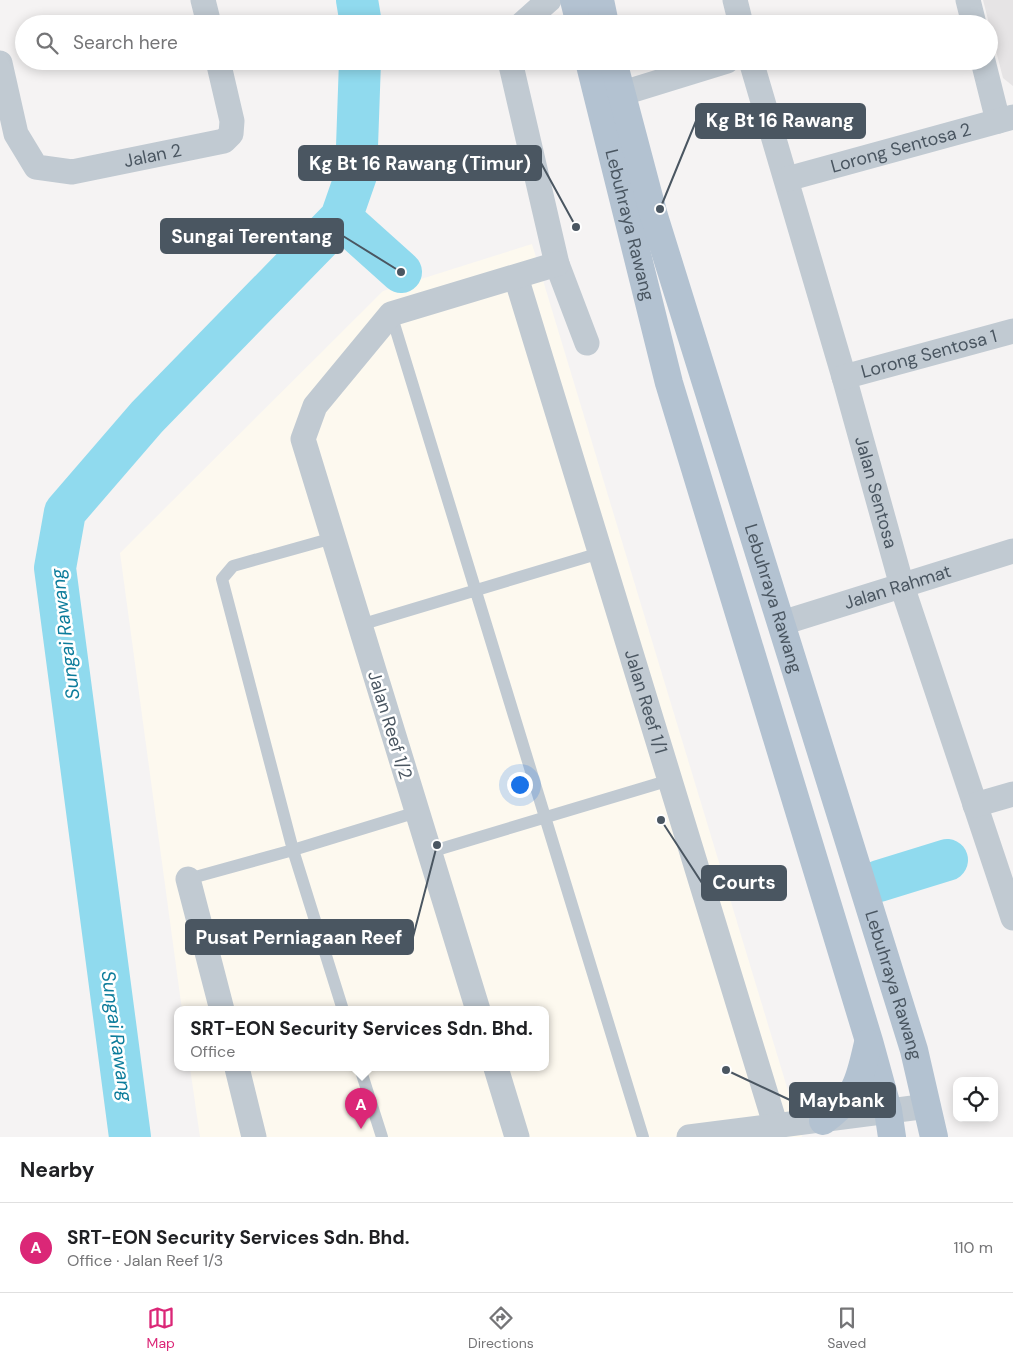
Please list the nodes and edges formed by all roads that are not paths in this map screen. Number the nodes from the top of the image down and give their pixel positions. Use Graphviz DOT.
graph roads {
  1 [pos="204,0"];
  2 [pos="549,0"];
  3 [pos="574,0"];
  4 [pos="600,0"];
  5 [pos="735,0"];
  6 [pos="968,0"];
  7 [pos="207,15"];
  8 [pos="532,15"];
  9 [pos="578,15"];
  10 [pos="603,15"];
  11 [pos="739,15"];
  12 [pos="972,15"];
  13 [pos="0,63"];
  14 [pos="220,70"];
  15 [pos="512,70"];
  16 [pos="591,70"];
  17 [pos="615,70"];
  18 [pos="698,70"];
  19 [pos="753,70"];
  20 [pos="986,70"];
  21 [pos="620,94"];
  22 [pos="1005,119"];
  23 [pos="8,138"];
  24 [pos="786,179"];
  25 [pos="557,264"];
  26 [pos="516,277"];
  27 [pos="391,314"];
  28 [pos="1013,331"];
  29 [pos="587,343"];
  30 [pos="844,377"];
  31 [pos="333,538"];
  32 [pos="1013,551"];
  33 [pos="600,553"];
  34 [pos="902,586"];
  35 [pos="476,590"];
  36 [pos="782,623"];
  37 [pos="360,625"];
  38 [pos="670,780"];
  39 [pos="1013,794"];
  40 [pos="975,805"];
  41 [pos="417,812"];
  42 [pos="546,817"];
  43 [pos="293,850"];
  44 [pos="430,852"];
  45 [pos="188,879"];
  46 [pos="1013,918"];
  47 [pos="221,1006"];
  48 [pos="341,1006"];
  49 [pos="477,1006"];
  50 [pos="869,1041"];
  51 [pos="238,1071"];
  52 [pos="361,1071"];
  53 [pos="497,1071"];
  54 [pos="928,1106"];
  55 [pos="888,1110"];
  56 [pos="823,1121"];
  57 [pos="776,1127"];
  58 [pos="254,1137"];
  59 [pos="382,1137"];
  60 [pos="517,1137"];
  61 [pos="643,1137"];
  62 [pos="689,1137"];
  63 [pos="892,1137"];
  64 [pos="934,1137"];
  1 -- 7 [label="street"];
  2 -- 8 [label="street"];
  3 -- 9 [label="main road"];
  4 -- 10 [label="main road"];
  5 -- 11 [label="street"];
  6 -- 12 [label="street"];
  13 -- 23 [label="street"];
  14 -- 23 [label="street, Jalan 2"];
  15 -- 25 [label="street"];
  16 -- 50 [label="main road, Lebuhraya Rawang"];
  17 -- 21 [label="main road, Lebuhraya Rawang"];
  18 -- 21 [label="street"];
  19 -- 24 [label="street, Jalan Sentosa"];
  20 -- 22 [label="street"];
  21 -- 36 [label="main road, Lebuhraya Rawang"];
  22 -- 24 [label="street, Lorong Sentosa 2"];
  24 -- 30 [label="street, Jalan Sentosa"];
  25 -- 26 [label="street"];
  25 -- 29 [label="street"];
  26 -- 27 [label="street"];
  26 -- 33 [label="street, Jalan Reef 1/1"];
  27 -- 31 [label="street, Jalan Reef 1/2"];
  27 -- 35 [label="lane"];
  28 -- 30 [label="street, Lorong Sentosa 1"];
  30 -- 34 [label="street, Jalan Sentosa"];
  31 -- 37 [label="street, Jalan Reef 1/2"];
  31 -- 43 [label="lane"];
  32 -- 34 [label="street, Jalan Rahmat"];
  33 -- 35 [label="lane"];
  33 -- 38 [label="street, Jalan Reef 1/1"];
  34 -- 36 [label="street, Jalan Rahmat"];
  34 -- 40 [label="street, Jalan Sentosa"];
  35 -- 37 [label="lane"];
  35 -- 42 [label="lane"];
  36 -- 54 [label="main road, Lebuhraya Rawang"];
  37 -- 41 [label="street, Jalan Reef 1/2"];
  38 -- 42 [label="lane"];
  38 -- 57 [label="street, Jalan Reef 1/1"];
  39 -- 40 [label="street"];
  40 -- 46 [label="street, Jalan Sentosa"];
  41 -- 43 [label="lane"];
  41 -- 44 [label="street, Jalan Reef 1/2"];
  42 -- 44 [label="lane"];
  42 -- 61 [label="lane"];
  43 -- 45 [label="lane"];
  43 -- 48 [label="lane"];
  44 -- 49 [label="street, Jalan Reef 1/2"];
  45 -- 47 [label="street"];
  50 -- 55 [label="main road, Lebuhraya Rawang"];
  50 -- 56 [label="main road"];
  51 -- 58 [label="street"];
  52 -- 59 [label="lane"];
  53 -- 60 [label="street"];
  54 -- 55 [label="street"];
  54 -- 64 [label="main road, Lebuhraya Rawang"];
  55 -- 56 [label="street"];
  55 -- 63 [label="main road, Lebuhraya Rawang"];
  56 -- 57 [label="street"];
  57 -- 62 [label="street"];
}
